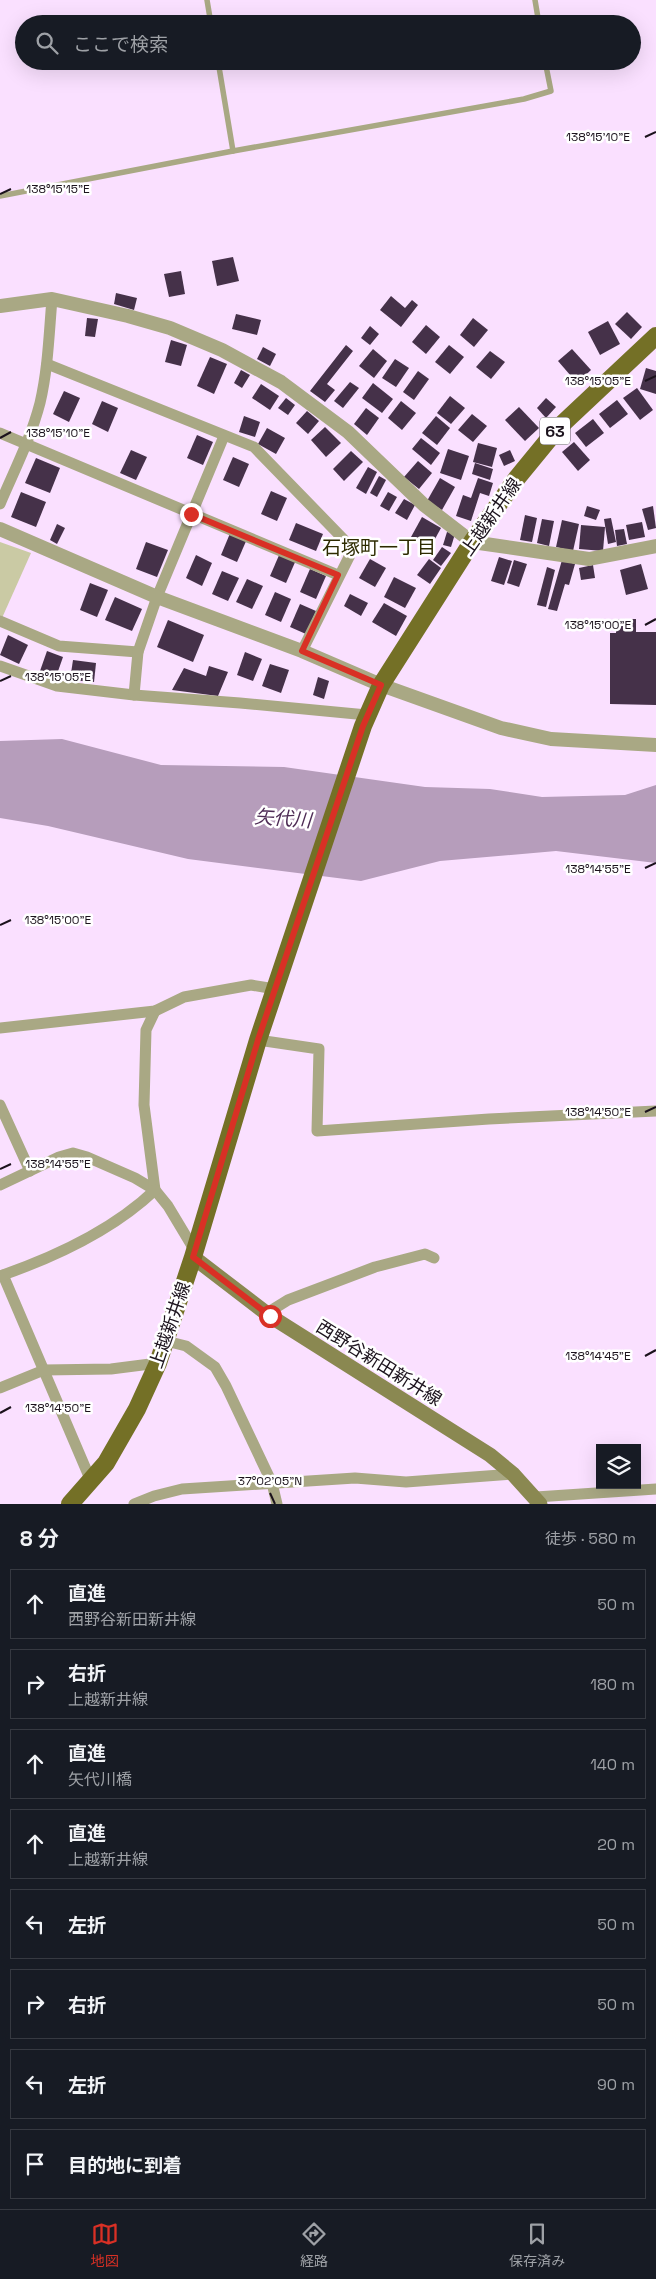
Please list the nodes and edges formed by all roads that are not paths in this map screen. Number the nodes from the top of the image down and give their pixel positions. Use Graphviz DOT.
graph roads {
  1 [pos="207,0"];
  2 [pos="535,0"];
  3 [pos="210,15"];
  4 [pos="538,15"];
  5 [pos="220,70"];
  6 [pos="546,70"];
  7 [pos="233,151"];
  8 [pos="0,196"];
  9 [pos="52,299"];
  10 [pos="0,306"];
  11 [pos="656,336"];
  12 [pos="47,364"];
  13 [pos="0,433"];
  14 [pos="224,436"];
  15 [pos="26,444"];
  16 [pos="0,504"];
  17 [pos="191,514"];
  18 [pos="0,529"];
  19 [pos="472,542"];
  20 [pos="656,546"];
  21 [pos="338,575"];
  22 [pos="157,597"];
  23 [pos="0,621"];
  24 [pos="302,651"];
  25 [pos="138,652"];
  26 [pos="0,666"];
  27 [pos="381,685"];
  28 [pos="134,695"];
  29 [pos="365,721"];
  30 [pos="656,745"];
  31 [pos="274,989"];
  32 [pos="155,1011"];
  33 [pos="0,1028"];
  34 [pos="258,1040"];
  35 [pos="0,1105"];
  36 [pos="656,1111"];
  37 [pos="30,1171"];
  38 [pos="0,1185"];
  39 [pos="155,1190"];
  40 [pos="194,1254"];
  41 [pos="434,1258"];
  42 [pos="1,1275"];
  43 [pos="267,1313"];
  44 [pos="166,1342"];
  45 [pos="158,1363"];
  46 [pos="44,1370"];
  47 [pos="0,1388"];
  48 [pos="513,1474"];
  49 [pos="91,1481"];
  50 [pos="272,1483"];
  51 [pos="656,1489"];
  52 [pos="156,1500"];
  53 [pos="538,1501"];
  54 [pos="74,1503"];
  55 [pos="134,1504"];
  56 [pos="277,1504"];
  1 -- 3 [label="lane"];
  2 -- 4 [label="lane"];
  5 -- 7 [label="lane"];
  6 -- 7 [label="lane"];
  7 -- 8 [label="lane"];
  9 -- 10 [label="street"];
  9 -- 12 [label="street"];
  9 -- 19 [label="street"];
  11 -- 19 [label="main road, 上越新井線 / 63"];
  12 -- 14 [label="street"];
  12 -- 15 [label="street"];
  13 -- 15 [label="street"];
  14 -- 17 [label="street"];
  14 -- 21 [label="street"];
  15 -- 16 [label="street"];
  15 -- 17 [label="street"];
  17 -- 21 [label="street"];
  17 -- 22 [label="street"];
  18 -- 22 [label="street"];
  19 -- 20 [label="street"];
  19 -- 27 [label="main road, 上越新井線 / 63"];
  21 -- 24 [label="street"];
  22 -- 24 [label="street"];
  22 -- 25 [label="street"];
  23 -- 25 [label="street"];
  24 -- 27 [label="street"];
  25 -- 28 [label="street"];
  26 -- 28 [label="street"];
  27 -- 29 [label="main road, 上越新井線 / 63"];
  27 -- 30 [label="street"];
  28 -- 29 [label="street"];
  29 -- 31 [label="main road, 上越新井線 / 63"];
  31 -- 32 [label="street"];
  31 -- 34 [label="main road, 上越新井線 / 63"];
  32 -- 33 [label="street"];
  32 -- 39 [label="street"];
  34 -- 36 [label="street"];
  34 -- 40 [label="main road, 上越新井線 / 63"];
  35 -- 37 [label="street"];
  37 -- 38 [label="street"];
  37 -- 39 [label="street"];
  39 -- 40 [label="street"];
  39 -- 42 [label="street"];
  40 -- 43 [label="main road, 西野谷新田新井線"];
  40 -- 44 [label="main road, 上越新井線 / 63"];
  41 -- 43 [label="street"];
  42 -- 46 [label="street"];
  43 -- 48 [label="main road, 西野谷新田新井線"];
  44 -- 45 [label="main road, 上越新井線 / 63"];
  44 -- 50 [label="street"];
  45 -- 46 [label="street"];
  45 -- 49 [label="main road, 上越新井線 / 63"];
  46 -- 47 [label="street"];
  46 -- 49 [label="street"];
  48 -- 50 [label="street"];
  48 -- 53 [label="main road, 西野谷新田新井線"];
  49 -- 54 [label="main road, 上越新井線 / 63"];
  50 -- 52 [label="street"];
  50 -- 56 [label="street"];
  51 -- 53 [label="street"];
  52 -- 55 [label="street"];
}
